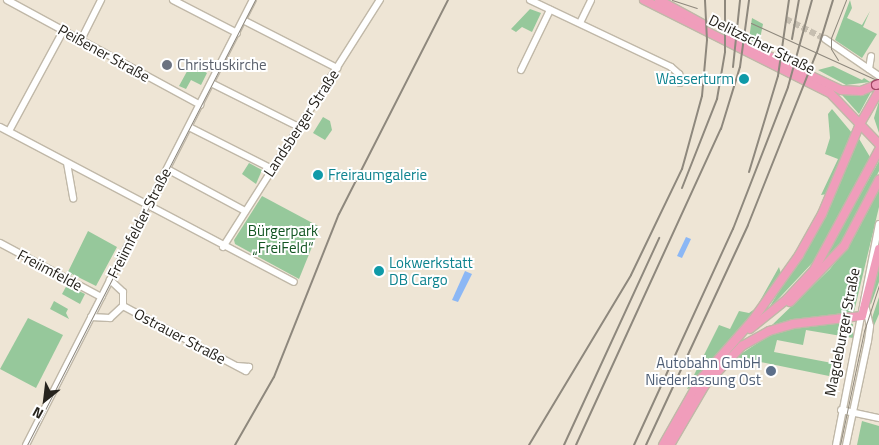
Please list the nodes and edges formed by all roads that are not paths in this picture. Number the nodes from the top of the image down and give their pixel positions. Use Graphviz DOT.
graph roads {
  1 [pos="8,0"];
  2 [pos="101,0"];
  3 [pos="173,0"];
  4 [pos="253,0"];
  5 [pos="380,0"];
  6 [pos="530,0"];
  7 [pos="591,0"];
  8 [pos="644,0"];
  9 [pos="659,0"];
  10 [pos="550,10"];
  11 [pos="243,20"];
  12 [pos="580,23"];
  13 [pos="63,30"];
  14 [pos="236,33"];
  15 [pos="825,39"];
  16 [pos="81,40"];
  17 [pos="871,56"];
  18 [pos="337,68"];
  19 [pos="869,69"];
  20 [pos="521,70"];
  21 [pos="879,76"];
  22 [pos="211,82"];
  23 [pos="680,83"];
  24 [pos="878,87"];
  25 [pos="200,105"];
  26 [pos="860,124"];
  27 [pos="0,127"];
  28 [pos="189,127"];
  29 [pos="299,127"];
  30 [pos="9,131"];
  31 [pos="879,144"];
  32 [pos="879,150"];
  33 [pos="66,163"];
  34 [pos="167,169"];
  35 [pos="272,170"];
  36 [pos="879,180"];
  37 [pos="74,198"];
  38 [pos="148,205"];
  39 [pos="245,211"];
  40 [pos="879,224"];
  41 [pos="0,243"];
  42 [pos="224,246"];
  43 [pos="879,249"];
  44 [pos="110,280"];
  45 [pos="294,282"];
  46 [pos="101,297"];
  47 [pos="123,306"];
  48 [pos="866,309"];
  49 [pos="91,317"];
  50 [pos="860,317"];
  51 [pos="739,344"];
  52 [pos="238,366"];
  53 [pos="841,410"];
  54 [pos="853,412"];
  55 [pos="879,418"];
  56 [pos="26,445"];
  57 [pos="663,445"];
  58 [pos="670,445"];
  59 [pos="836,445"];
  60 [pos="846,445"];
  1 -- 13 [label="street, Peißener Straße"];
  2 -- 16 [label="street"];
  3 -- 14 [label="street"];
  4 -- 11 [label="street, Freiimfelder Straße"];
  5 -- 18 [label="street, Landsberger Straße"];
  6 -- 10 [label="street"];
  7 -- 12 [label="street"];
  8 -- 26 [label="main road, Delitzscher Straße"];
  9 -- 24 [label="main road, Delitzscher Straße"];
  10 -- 12 [label="street"];
  10 -- 20 [label="street"];
  11 -- 14 [label="street, Freiimfelder Straße"];
  11 -- 18 [label="street"];
  12 -- 23 [label="street"];
  13 -- 16 [label="street, Peißener Straße"];
  13 -- 30 [label="street"];
  14 -- 22 [label="street, Freiimfelder Straße"];
  15 -- 19 [label="street"];
  16 -- 25 [label="street, Peißener Straße"];
  17 -- 19 [label="street"];
  18 -- 29 [label="street, Landsberger Straße"];
  19 -- 21 [label="street"];
  22 -- 25 [label="street, Freiimfelder Straße"];
  22 -- 29 [label="street"];
  24 -- 26 [label="main road"];
  25 -- 28 [label="street, Freiimfelder Straße"];
  26 -- 31 [label="main road, Delitzscher Straße"];
  26 -- 51 [label="main road"];
  27 -- 30 [label="street"];
  28 -- 34 [label="street, Freiimfelder Straße"];
  28 -- 35 [label="street"];
  29 -- 35 [label="street, Landsberger Straße"];
  30 -- 33 [label="street"];
  32 -- 51 [label="main road"];
  33 -- 37 [label="street"];
  33 -- 38 [label="street"];
  34 -- 38 [label="street, Freiimfelder Straße"];
  34 -- 39 [label="street"];
  35 -- 39 [label="street, Landsberger Straße"];
  36 -- 51 [label="main road"];
  38 -- 42 [label="street"];
  38 -- 44 [label="street, Freiimfelder Straße"];
  39 -- 42 [label="street, Landsberger Straße"];
  40 -- 50 [label="street, Magdeburger Straße"];
  41 -- 46 [label="street, Freiimfelde"];
  42 -- 45 [label="street"];
  43 -- 48 [label="main road, Magdeburger Straße"];
  44 -- 46 [label="street, Freiimfelder Straße"];
  44 -- 47 [label="street, Ostrauer Straße"];
  46 -- 49 [label="street, Freiimfelder Straße"];
  47 -- 49 [label="street, Ostrauer Straße"];
  47 -- 52 [label="street, Ostrauer Straße"];
  48 -- 50 [label="main road"];
  48 -- 54 [label="street, Magdeburger Straße"];
  49 -- 56 [label="street, Freiimfelder Straße"];
  50 -- 51 [label="main road"];
  50 -- 53 [label="street, Magdeburger Straße"];
  51 -- 57 [label="main road"];
  51 -- 58 [label="main road"];
  53 -- 54 [label="street"];
  53 -- 59 [label="street, Magdeburger Straße"];
  54 -- 55 [label="street"];
  54 -- 60 [label="street, Magdeburger Straße"];
}
